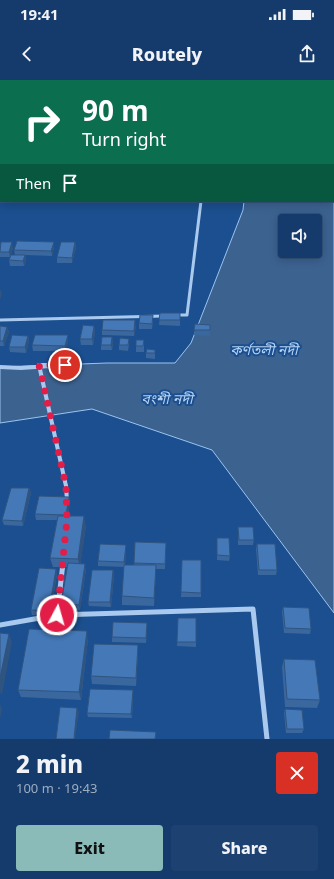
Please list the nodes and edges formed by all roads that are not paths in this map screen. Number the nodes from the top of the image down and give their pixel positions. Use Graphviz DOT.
graph roads {
  1 [pos="201,202"];
  2 [pos="0,320"];
  3 [pos="0,367"];
  4 [pos="67,506"];
  5 [pos="63,560"];
  6 [pos="57,615"];
  7 [pos="0,625"];
  8 [pos="266,739"];
  1 -- 2 [label="street"];
  3 -- 4 [label="street, bridge"];
  5 -- 6 [label="street"];
  6 -- 7 [label="street"];
  6 -- 8 [label="street"];
}
